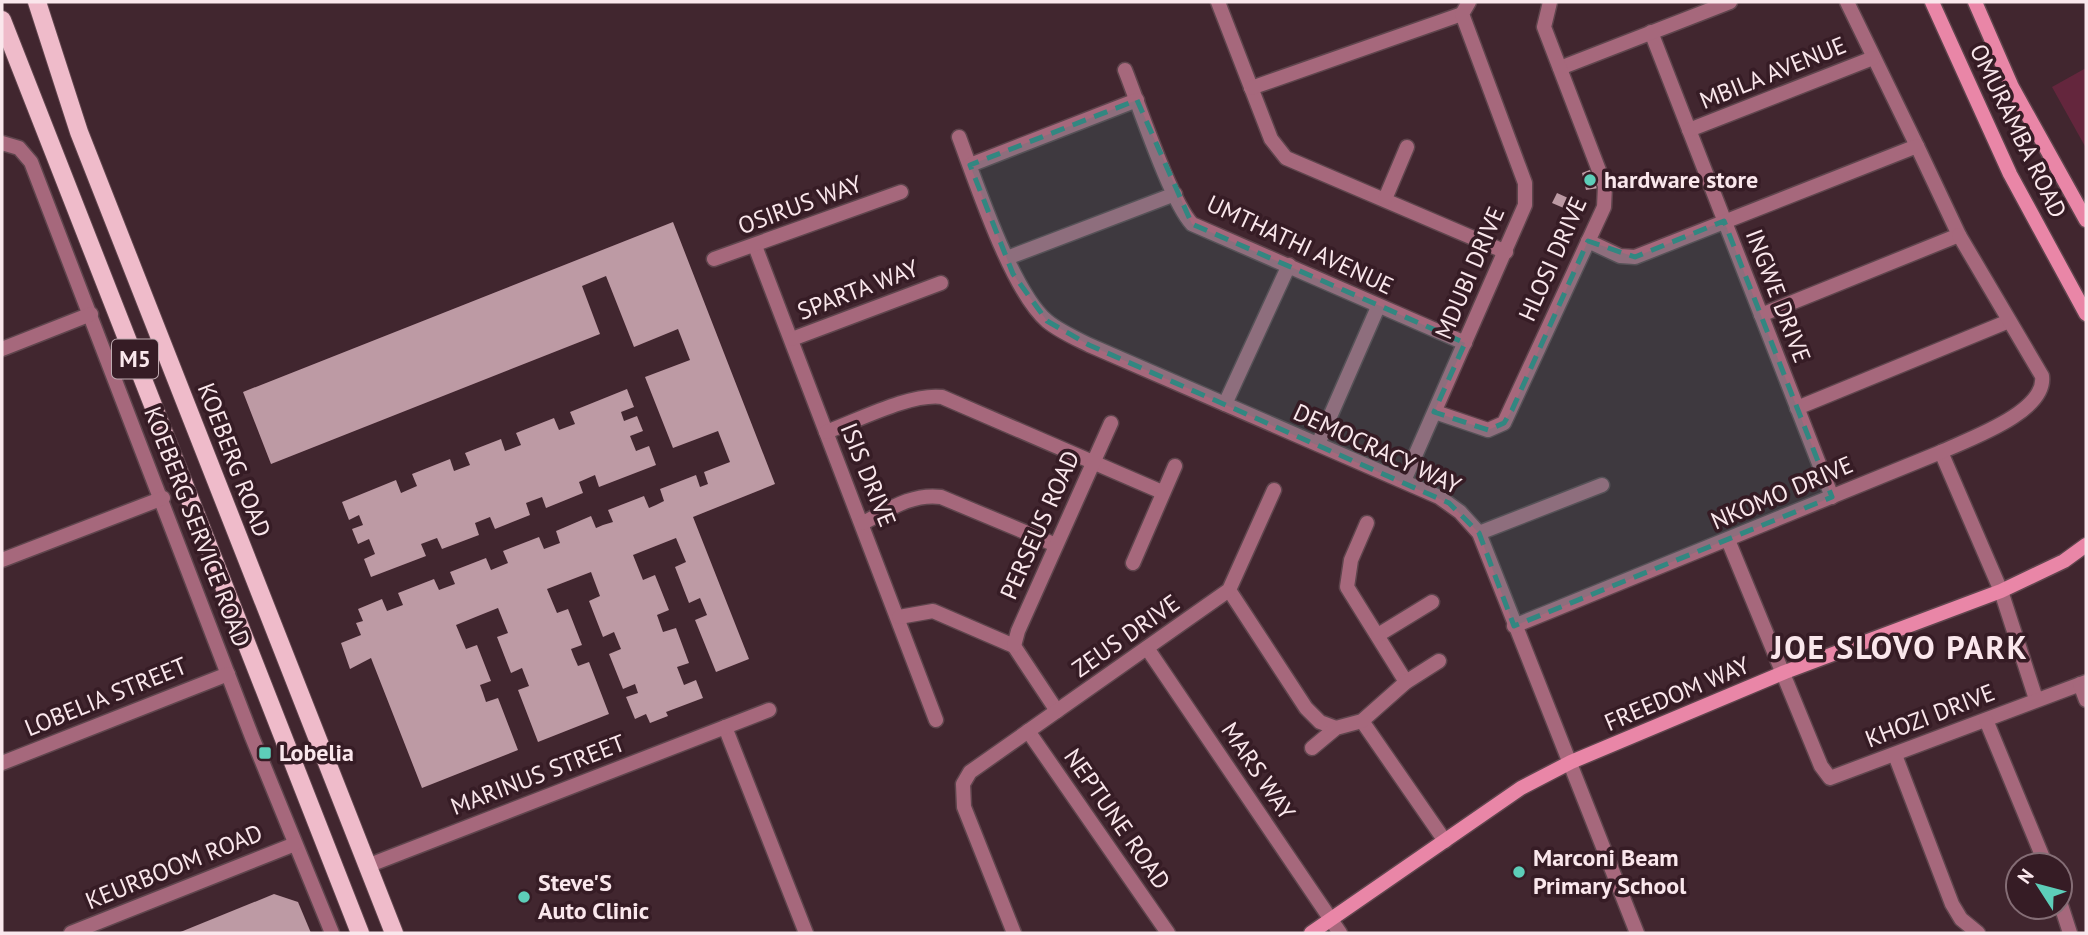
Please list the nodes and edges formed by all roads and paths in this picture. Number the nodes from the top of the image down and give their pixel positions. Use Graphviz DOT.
graph roads {
  1 [pos="37,2"];
  2 [pos="1217,2"];
  3 [pos="1550,2"];
  4 [pos="1730,2"];
  5 [pos="1847,2"];
  6 [pos="1932,2"];
  7 [pos="1975,2"];
  8 [pos="1465,8"];
  9 [pos="2,20"];
  10 [pos="1651,32"];
  11 [pos="1873,58"];
  12 [pos="1560,68"];
  13 [pos="1125,70"];
  14 [pos="1251,88"];
  15 [pos="1137,100"];
  16 [pos="1689,130"];
  17 [pos="959,137"];
  18 [pos="7,144"];
  19 [pos="1917,146"];
  20 [pos="1407,147"];
  21 [pos="970,165"];
  22 [pos="901,192"];
  23 [pos="1175,194"];
  24 [pos="1385,199"];
  25 [pos="2086,220"];
  26 [pos="1724,221"];
  27 [pos="1959,234"];
  28 [pos="1588,242"];
  29 [pos="755,246"];
  30 [pos="1506,252"];
  31 [pos="1007,258"];
  32 [pos="714,260"];
  33 [pos="1289,265"];
  34 [pos="941,283"];
  35 [pos="1378,307"];
  36 [pos="91,314"];
  37 [pos="2086,314"];
  38 [pos="1760,316"];
  39 [pos="2008,321"];
  40 [pos="792,340"];
  41 [pos="1465,343"];
  42 [pos="2,349"];
  43 [pos="1225,404"];
  44 [pos="1797,408"];
  45 [pos="1435,412"];
  46 [pos="1111,423"];
  47 [pos="826,432"];
  48 [pos="1318,444"];
  49 [pos="1941,452"];
  50 [pos="1092,463"];
  51 [pos="1175,466"];
  52 [pos="1404,481"];
  53 [pos="1602,485"];
  54 [pos="1274,490"];
  55 [pos="1162,492"];
  56 [pos="1832,497"];
  57 [pos="163,498"];
  58 [pos="863,523"];
  59 [pos="1367,523"];
  60 [pos="1479,533"];
  61 [pos="1728,540"];
  62 [pos="1056,545"];
  63 [pos="2086,545"];
  64 [pos="2,560"];
  65 [pos="1133,563"];
  66 [pos="1229,590"];
  67 [pos="2001,591"];
  68 [pos="1432,602"];
  69 [pos="899,617"];
  70 [pos="1514,626"];
  71 [pos="1378,635"];
  72 [pos="1014,646"];
  73 [pos="1147,648"];
  74 [pos="1439,661"];
  75 [pos="1785,672"];
  76 [pos="228,674"];
  77 [pos="1406,682"];
  78 [pos="2083,683"];
  79 [pos="2036,699"];
  80 [pos="2086,700"];
  81 [pos="769,710"];
  82 [pos="1057,711"];
  83 [pos="936,720"];
  84 [pos="1986,720"];
  85 [pos="1362,721"];
  86 [pos="725,727"];
  87 [pos="1336,728"];
  88 [pos="1028,731"];
  89 [pos="1312,748"];
  90 [pos="1895,755"];
  91 [pos="1571,762"];
  92 [pos="2,763"];
  93 [pos="1445,841"];
  94 [pos="295,844"];
  95 [pos="2040,851"];
  96 [pos="367,866"];
  97 [pos="1331,920"];
  98 [pos="71,933"];
  99 [pos="332,933"];
  100 [pos="360,933"];
  101 [pos="394,933"];
  102 [pos="806,933"];
  103 [pos="1014,933"];
  104 [pos="1168,933"];
  105 [pos="1311,933"];
  106 [pos="1340,933"];
  107 [pos="1637,933"];
  108 [pos="1978,933"];
  1 -- 96 [label="main road, KOEBERG ROAD / M5"];
  2 -- 14 [label="street"];
  3 -- 12 [label="street, HLOSI DRIVE"];
  4 -- 10 [label="street"];
  5 -- 11 [label="street"];
  6 -- 37 [label="street, OMURAMBA ROAD"];
  7 -- 25 [label="street, OMURAMBA ROAD"];
  8 -- 14 [label="street"];
  8 -- 30 [label="street, MDUBI DRIVE"];
  9 -- 100 [label="main road, M5"];
  10 -- 12 [label="street"];
  10 -- 16 [label="street, INGWE DRIVE"];
  11 -- 16 [label="street, MBILA AVENUE"];
  11 -- 19 [label="street"];
  12 -- 28 [label="street, HLOSI DRIVE"];
  13 -- 15 [label="street, UMTHATHI AVENUE"];
  14 -- 24 [label="street"];
  15 -- 21 [label="street"];
  15 -- 23 [label="street, UMTHATHI AVENUE"];
  16 -- 26 [label="street, INGWE DRIVE"];
  17 -- 21 [label="street, DEMOCRACY WAY"];
  18 -- 36 [label="street, KOEBERG SERVICE ROAD"];
  19 -- 26 [label="street"];
  19 -- 27 [label="street"];
  20 -- 24 [label="street"];
  21 -- 31 [label="street, DEMOCRACY WAY"];
  22 -- 29 [label="street, OSIRUS WAY"];
  23 -- 31 [label="street"];
  23 -- 33 [label="street, UMTHATHI AVENUE"];
  24 -- 30 [label="street"];
  26 -- 28 [label="street"];
  26 -- 38 [label="street, INGWE DRIVE"];
  27 -- 38 [label="street"];
  27 -- 39 [label="street"];
  28 -- 45 [label="street, HLOSI DRIVE"];
  29 -- 32 [label="street, OSIRUS WAY"];
  29 -- 40 [label="street, ISIS DRIVE"];
  30 -- 41 [label="street, MDUBI DRIVE"];
  31 -- 43 [label="street, DEMOCRACY WAY"];
  33 -- 35 [label="street, UMTHATHI AVENUE"];
  33 -- 43 [label="street"];
  34 -- 40 [label="street, SPARTA WAY"];
  35 -- 41 [label="street, UMTHATHI AVENUE"];
  35 -- 48 [label="street"];
  36 -- 42 [label="street"];
  36 -- 57 [label="street, KOEBERG SERVICE ROAD"];
  38 -- 44 [label="street, INGWE DRIVE"];
  39 -- 44 [label="street"];
  39 -- 49 [label="street, NKOMO DRIVE"];
  40 -- 47 [label="street, ISIS DRIVE"];
  41 -- 45 [label="street, MDUBI DRIVE"];
  43 -- 48 [label="street, DEMOCRACY WAY"];
  44 -- 56 [label="street, INGWE DRIVE"];
  45 -- 52 [label="street, MDUBI DRIVE"];
  46 -- 50 [label="street, PERSEUS ROAD"];
  47 -- 50 [label="street"];
  47 -- 58 [label="street, ISIS DRIVE"];
  48 -- 52 [label="street, DEMOCRACY WAY"];
  49 -- 56 [label="street, NKOMO DRIVE"];
  49 -- 67 [label="street"];
  50 -- 55 [label="street"];
  50 -- 62 [label="street, PERSEUS ROAD"];
  51 -- 55 [label="street"];
  52 -- 60 [label="street, DEMOCRACY WAY"];
  53 -- 60 [label="street"];
  54 -- 66 [label="street"];
  55 -- 65 [label="street"];
  56 -- 61 [label="street, NKOMO DRIVE"];
  57 -- 64 [label="street"];
  57 -- 76 [label="street, KOEBERG SERVICE ROAD"];
  58 -- 62 [label="street"];
  58 -- 69 [label="street, ISIS DRIVE"];
  59 -- 71 [label="street"];
  60 -- 70 [label="street, DEMOCRACY WAY"];
  61 -- 70 [label="street, NKOMO DRIVE"];
  61 -- 75 [label="street"];
  62 -- 72 [label="street, PERSEUS ROAD"];
  63 -- 67 [label="street, FREEDOM WAY"];
  66 -- 73 [label="street, ZEUS DRIVE"];
  66 -- 87 [label="street"];
  67 -- 75 [label="street, FREEDOM WAY"];
  67 -- 79 [label="street"];
  68 -- 71 [label="street"];
  69 -- 72 [label="street"];
  69 -- 83 [label="street, ISIS DRIVE"];
  70 -- 91 [label="street, DEMOCRACY WAY"];
  71 -- 77 [label="street"];
  72 -- 82 [label="street"];
  73 -- 82 [label="street, ZEUS DRIVE"];
  73 -- 97 [label="street, MARS WAY"];
  74 -- 77 [label="street"];
  75 -- 90 [label="street, KHOZI DRIVE"];
  75 -- 91 [label="street, FREEDOM WAY"];
  76 -- 92 [label="street, LOBELIA STREET"];
  76 -- 94 [label="street, KOEBERG SERVICE ROAD"];
  77 -- 85 [label="street"];
  78 -- 79 [label="street, KHOZI DRIVE"];
  78 -- 80 [label="street"];
  79 -- 84 [label="street, KHOZI DRIVE"];
  81 -- 86 [label="street, MARINUS STREET"];
  82 -- 88 [label="street, ZEUS DRIVE"];
  84 -- 90 [label="street, KHOZI DRIVE"];
  84 -- 95 [label="street"];
  85 -- 87 [label="street"];
  85 -- 93 [label="street"];
  86 -- 96 [label="street, MARINUS STREET"];
  86 -- 102 [label="street"];
  87 -- 89 [label="street"];
  88 -- 103 [label="street, ZEUS DRIVE"];
  88 -- 104 [label="street, NEPTUNE ROAD"];
  90 -- 108 [label="street"];
  91 -- 93 [label="street, FREEDOM WAY"];
  91 -- 107 [label="street, DEMOCRACY WAY"];
  93 -- 97 [label="street, FREEDOM WAY"];
  94 -- 98 [label="street, KEURBOOM ROAD"];
  94 -- 99 [label="street, KOEBERG SERVICE ROAD"];
  96 -- 101 [label="main road, KOEBERG ROAD / M5"];
  97 -- 105 [label="street, FREEDOM WAY"];
  97 -- 106 [label="street, MARS WAY"];
}
